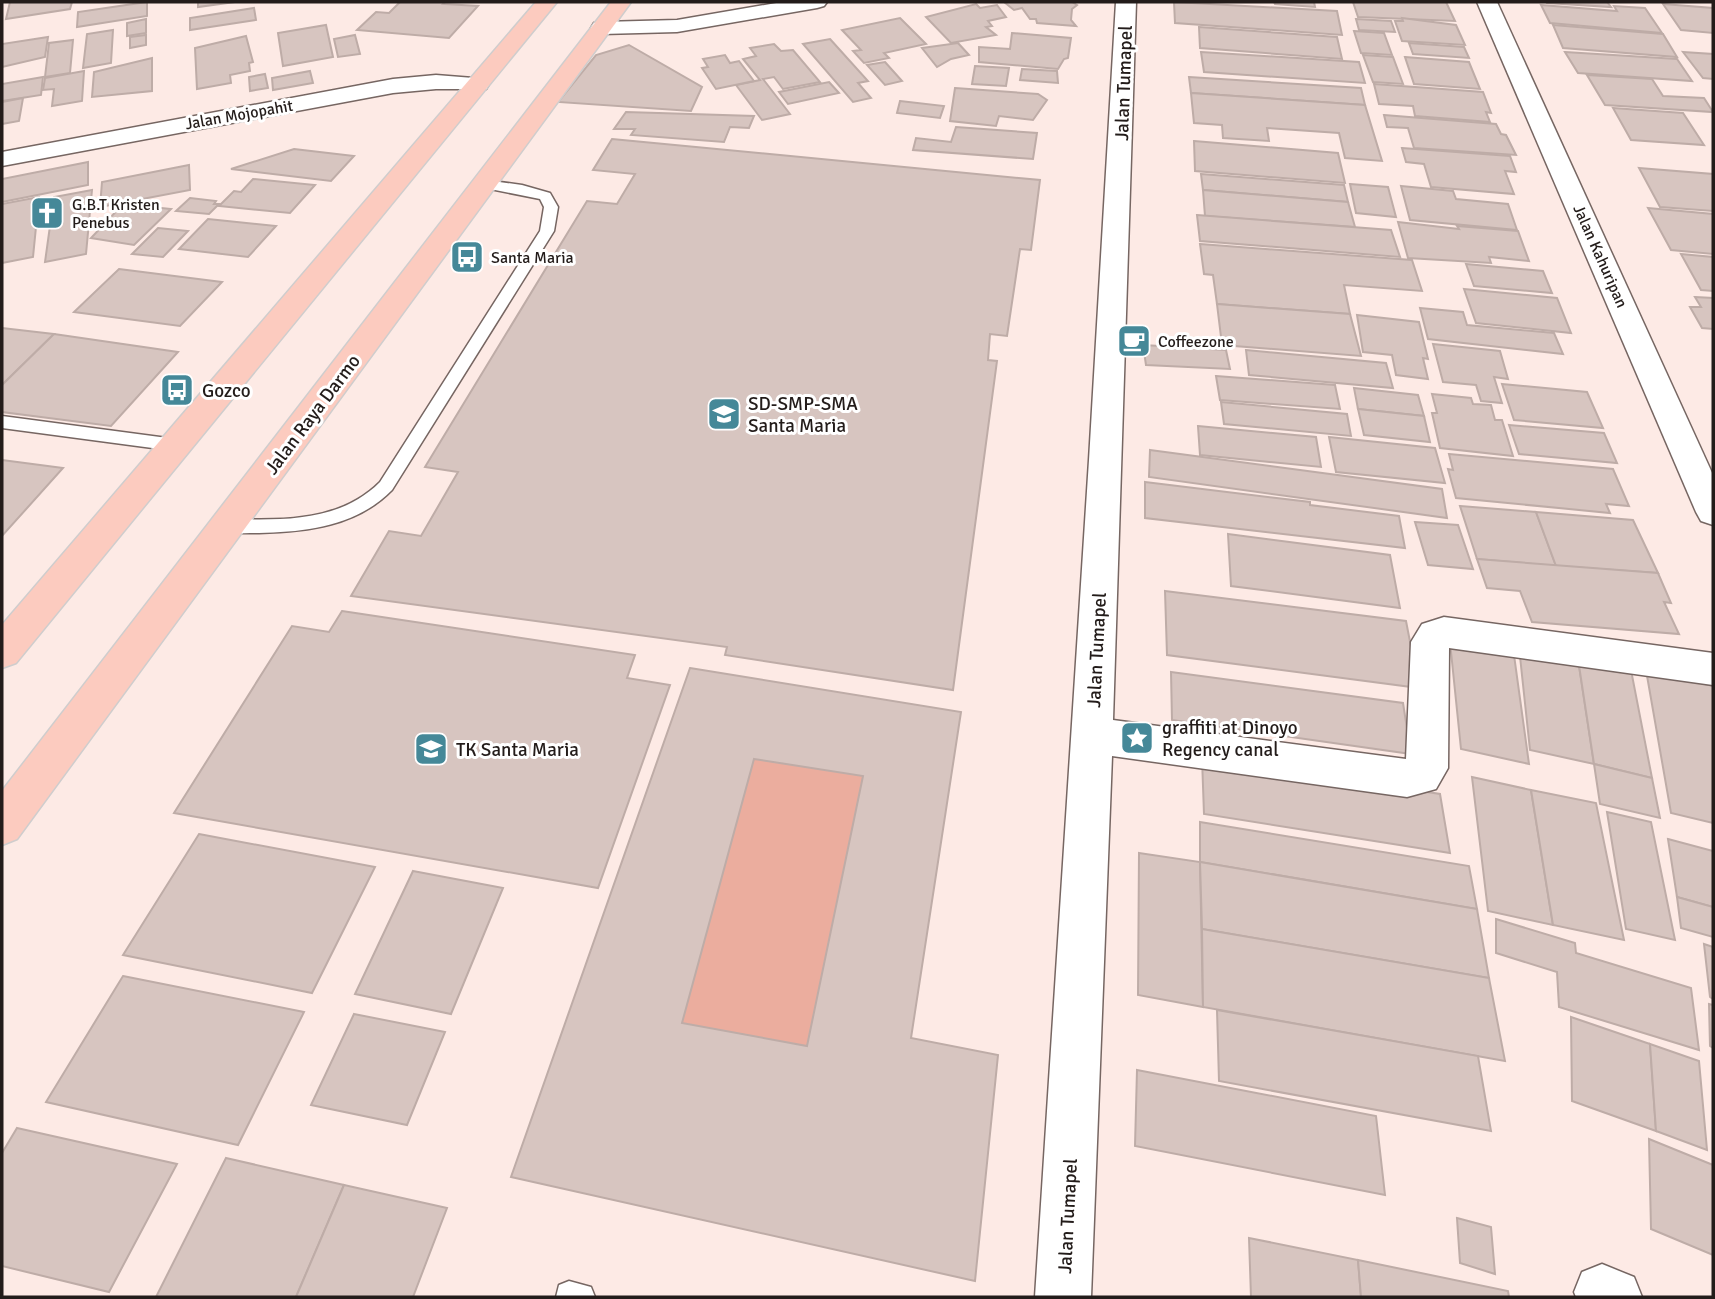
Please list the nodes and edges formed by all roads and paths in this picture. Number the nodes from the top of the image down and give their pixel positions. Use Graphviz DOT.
graph roads {
  1 [pos="547,2"];
  2 [pos="621,2"];
  3 [pos="817,2"];
  4 [pos="1126,2"];
  5 [pos="1487,2"];
  6 [pos="602,28"];
  7 [pos="478,84"];
  8 [pos="2,159"];
  9 [pos="485,184"];
  10 [pos="2,422"];
  11 [pos="175,445"];
  12 [pos="1713,512"];
  13 [pos="227,526"];
  14 [pos="2,652"];
  15 [pos="1713,669"];
  16 [pos="1091,736"];
  17 [pos="2,825"];
  18 [pos="1063,1297"];
  1 -- 7 [label="main road"];
  2 -- 6 [label="main road, Jalan Raya Darmo"];
  3 -- 6 [label="street"];
  4 -- 16 [label="street, Jalan Tumapel"];
  5 -- 12 [label="street, Jalan Kahuripan"];
  6 -- 9 [label="main road, Jalan Raya Darmo"];
  7 -- 8 [label="street, Jalan Mojopahit"];
  7 -- 11 [label="main road"];
  9 -- 13 [label="main road, Jalan Raya Darmo"];
  9 -- 13 [label="lane"];
  10 -- 11 [label="lane"];
  11 -- 14 [label="main road"];
  13 -- 17 [label="main road, Jalan Raya Darmo"];
  15 -- 16 [label="street"];
  16 -- 18 [label="street, Jalan Tumapel"];
}
